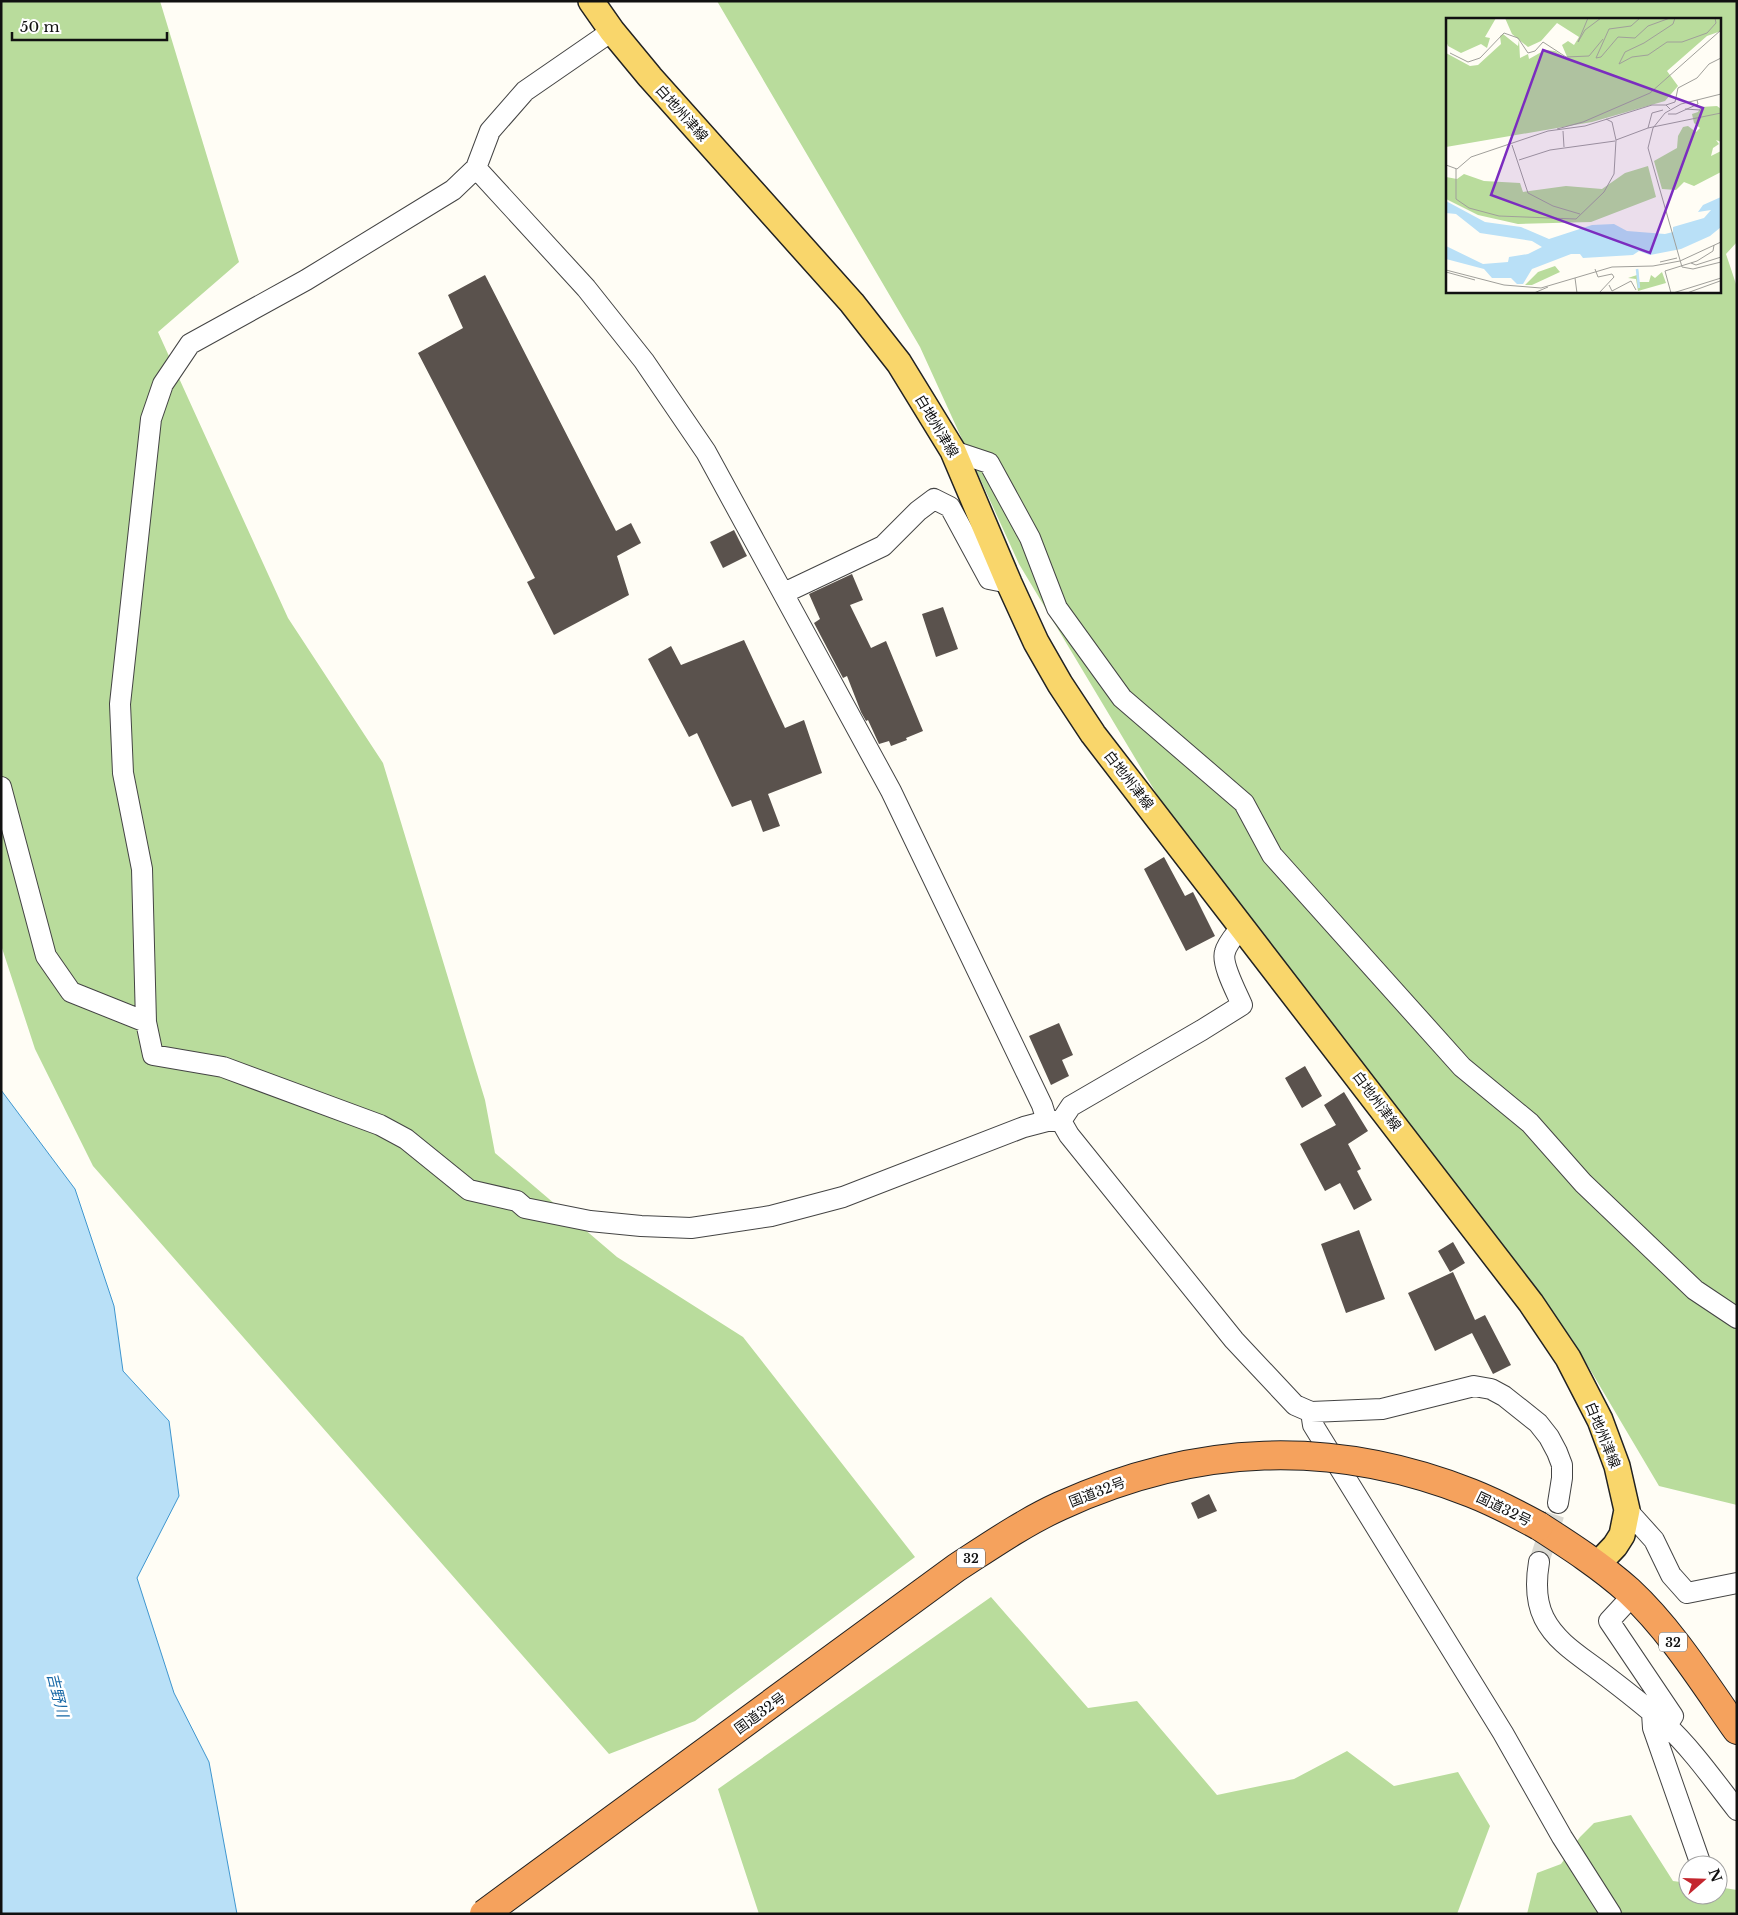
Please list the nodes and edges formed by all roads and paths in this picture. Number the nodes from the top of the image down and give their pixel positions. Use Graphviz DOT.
graph roads {
  1 [pos="591,1"];
  2 [pos="612,31"];
  3 [pos="476,168"];
  4 [pos="954,451"];
  5 [pos="1009,583"];
  6 [pos="784,593"];
  7 [pos="1,787"];
  8 [pos="1242,926"];
  9 [pos="146,1022"];
  10 [pos="1054,1121"];
  11 [pos="1737,1318"];
  12 [pos="1311,1412"];
  13 [pos="1558,1503"];
  14 [pos="1627,1510"];
  15 [pos="1539,1562"];
  16 [pos="1598,1565"];
  17 [pos="1737,1583"];
  18 [pos="1633,1595"];
  19 [pos="1659,1719"];
  20 [pos="1737,1730"];
  21 [pos="1737,1810"];
  22 [pos="1697,1855"];
  23 [pos="484,1914"];
  24 [pos="1611,1914"];
  1 -- 2 [label="main road, 白地州津線"];
  2 -- 3 [label="street"];
  2 -- 4 [label="main road, 白地州津線"];
  3 -- 6 [label="street"];
  3 -- 9 [label="street"];
  4 -- 5 [label="main road, 白地州津線"];
  4 -- 11 [label="street"];
  5 -- 6 [label="street"];
  5 -- 8 [label="main road, 白地州津線"];
  6 -- 10 [label="street"];
  7 -- 9 [label="street"];
  8 -- 10 [label="street"];
  8 -- 14 [label="main road, 白地州津線"];
  9 -- 10 [label="street"];
  10 -- 12 [label="street"];
  12 -- 13 [label="street"];
  12 -- 24 [label="street"];
  14 -- 16 [label="main road, 白地州津線"];
  14 -- 17 [label="street"];
  15 -- 19 [label="street"];
  16 -- 18 [label="highway, 国道32号 / 32"];
  16 -- 23 [label="highway, 国道32号 / 32, bridge"];
  18 -- 19 [label="street"];
  18 -- 20 [label="highway, 国道32号 / 32"];
  19 -- 21 [label="street"];
  19 -- 22 [label="street"];
}
